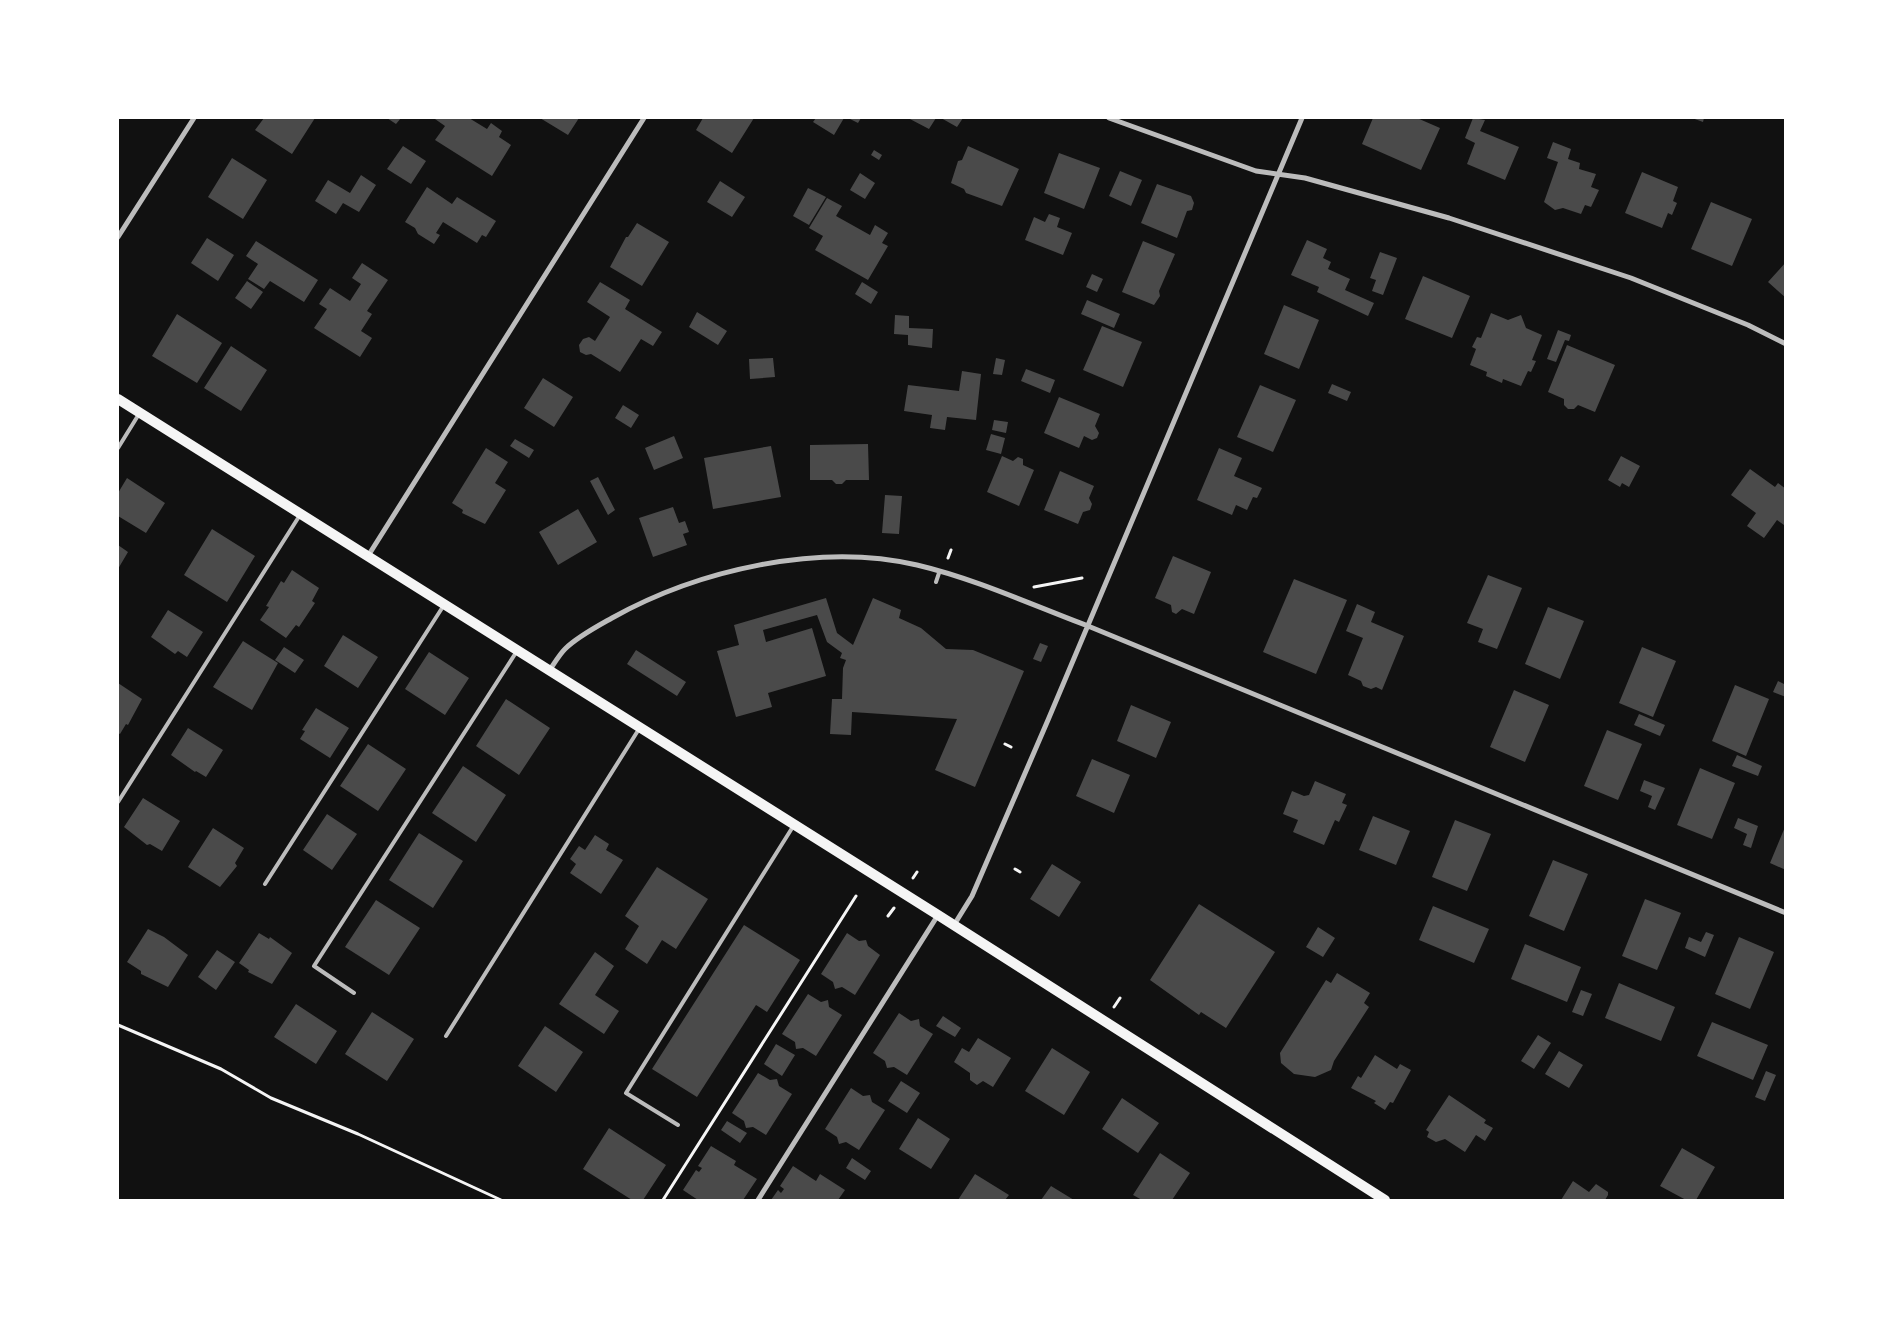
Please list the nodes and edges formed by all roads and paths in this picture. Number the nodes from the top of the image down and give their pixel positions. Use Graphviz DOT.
graph roads {
  1 [pos="194,118"];
  2 [pos="644,118"];
  3 [pos="1109,118"];
  4 [pos="1302,118"];
  5 [pos="1277,175"];
  6 [pos="118,237"];
  7 [pos="1786,344"];
  8 [pos="118,399"];
  9 [pos="140,412"];
  10 [pos="118,448"];
  11 [pos="300,515"];
  12 [pos="368,557"];
  13 [pos="940,573"];
  14 [pos="1082,578"];
  15 [pos="936,582"];
  16 [pos="1027,588"];
  17 [pos="444,605"];
  18 [pos="1088,626"];
  19 [pos="518,651"];
  20 [pos="549,671"];
  21 [pos="640,728"];
  22 [pos="1005,744"];
  23 [pos="1011,747"];
  24 [pos="118,802"];
  25 [pos="794,825"];
  26 [pos="1015,869"];
  27 [pos="1020,872"];
  28 [pos="265,884"];
  29 [pos="856,896"];
  30 [pos="1786,913"];
  31 [pos="938,915"];
  32 [pos="954,926"];
  33 [pos="354,993"];
  34 [pos="118,1025"];
  35 [pos="446,1036"];
  36 [pos="678,1125"];
  37 [pos="500,1200"];
  38 [pos="663,1200"];
  39 [pos="758,1200"];
  40 [pos="1385,1200"];
  1 -- 6 [label="street"];
  2 -- 12 [label="street"];
  3 -- 5 [label="street"];
  4 -- 5 [label="street"];
  5 -- 7 [label="street"];
  5 -- 18 [label="street"];
  8 -- 9 [label="main road"];
  9 -- 10 [label="lane"];
  9 -- 11 [label="main road"];
  11 -- 12 [label="main road"];
  11 -- 24 [label="lane"];
  12 -- 17 [label="main road"];
  13 -- 15 [label="lane"];
  13 -- 18 [label="street"];
  13 -- 20 [label="street"];
  14 -- 16 [label="path"];
  17 -- 19 [label="main road"];
  17 -- 28 [label="lane"];
  18 -- 30 [label="street"];
  18 -- 32 [label="street"];
  19 -- 20 [label="main road"];
  19 -- 33 [label="lane"];
  20 -- 21 [label="main road"];
  21 -- 25 [label="main road"];
  21 -- 35 [label="lane"];
  22 -- 23 [label="path"];
  25 -- 31 [label="main road"];
  25 -- 36 [label="lane"];
  26 -- 27 [label="path"];
  29 -- 38 [label="path"];
  31 -- 32 [label="main road"];
  31 -- 39 [label="street"];
  32 -- 40 [label="main road"];
  34 -- 37 [label="path"];
}
